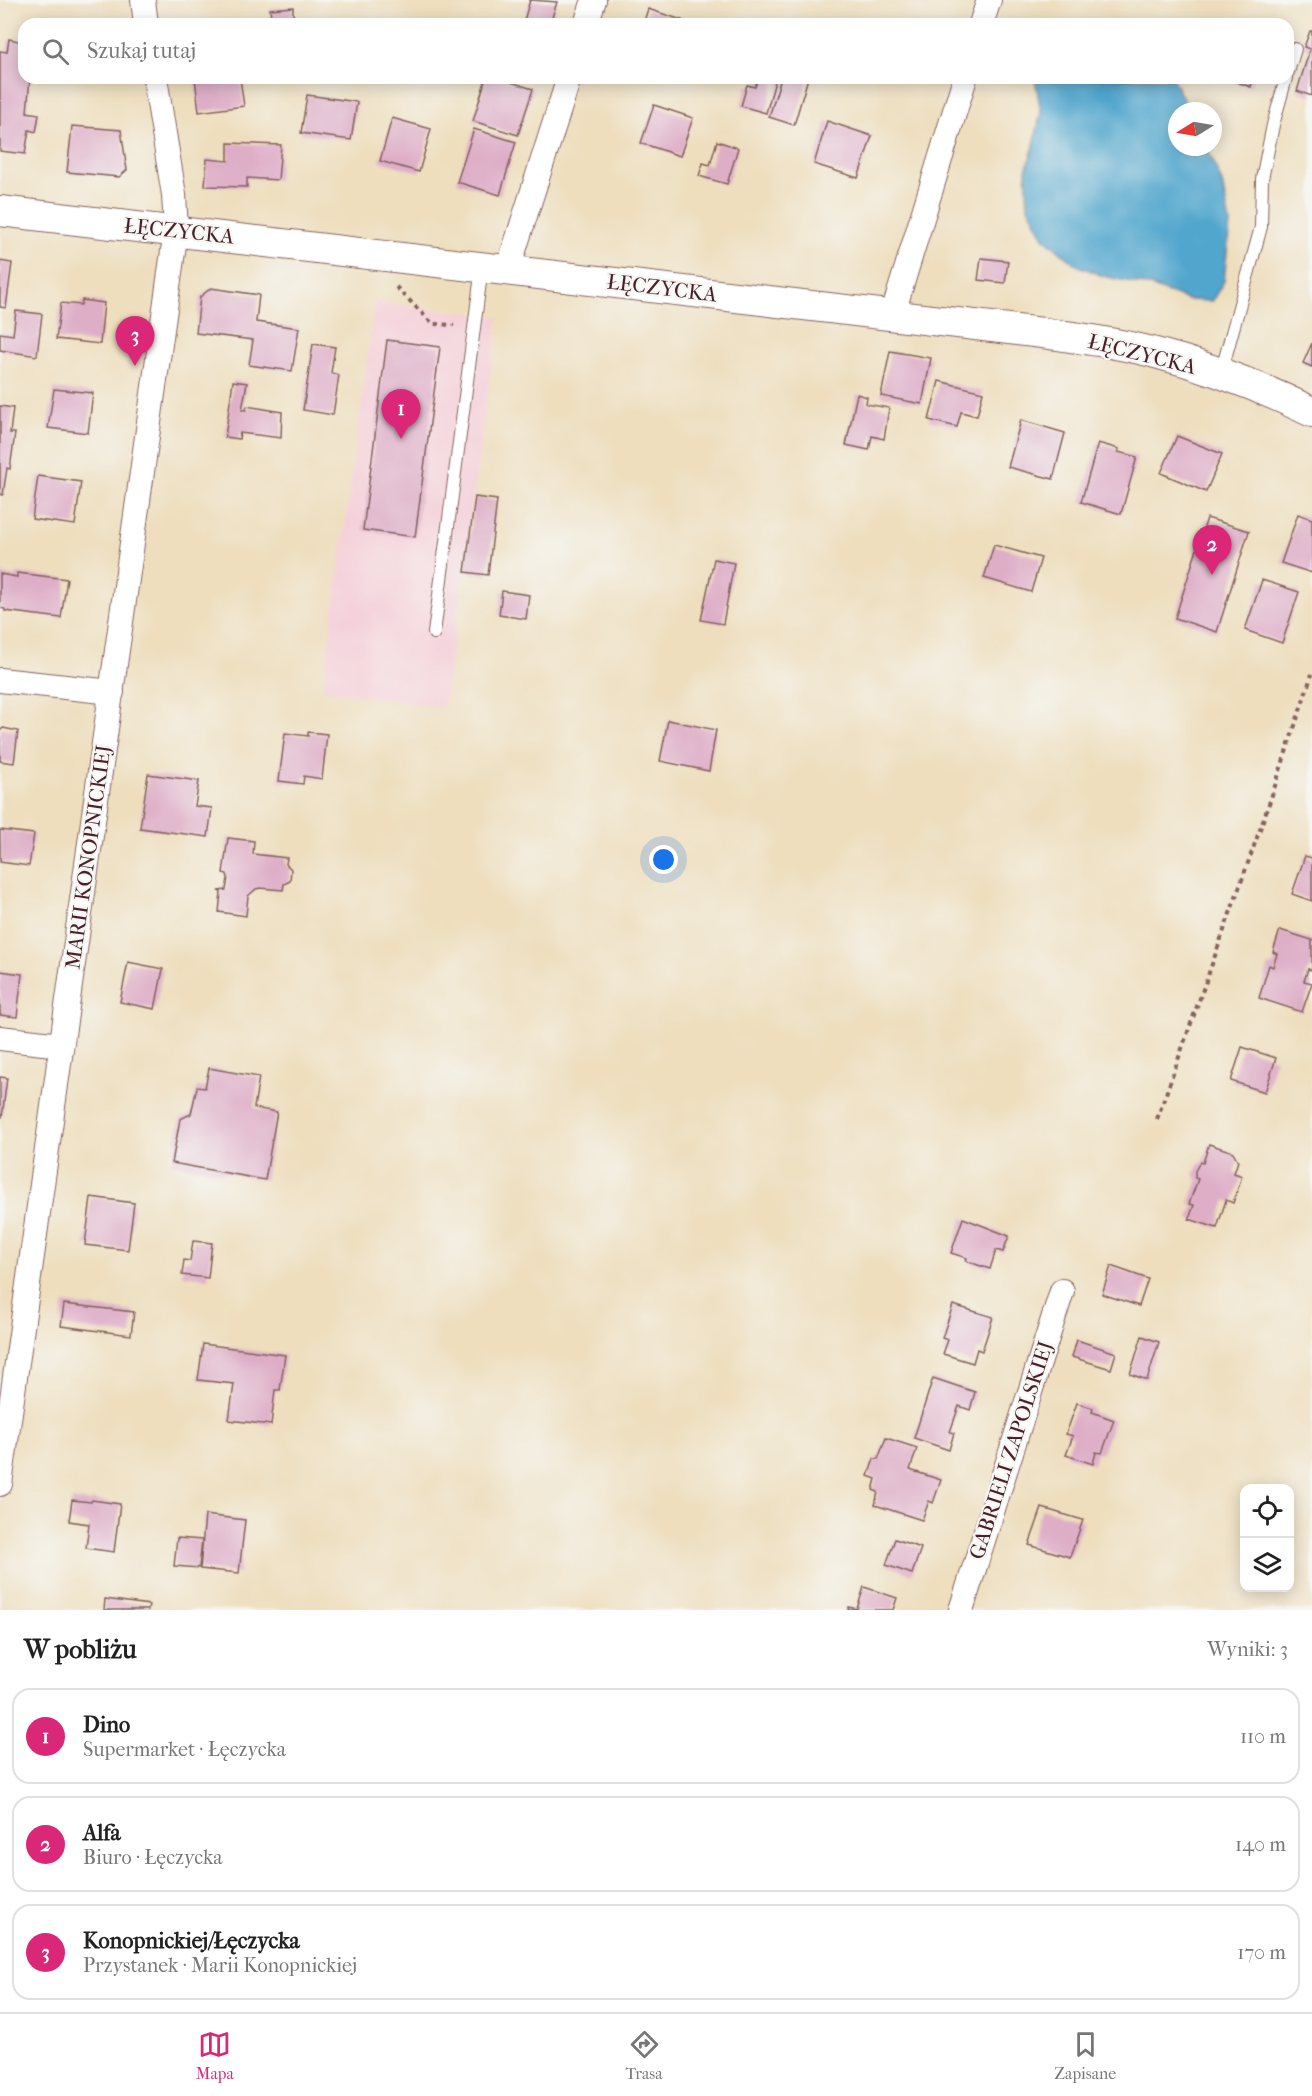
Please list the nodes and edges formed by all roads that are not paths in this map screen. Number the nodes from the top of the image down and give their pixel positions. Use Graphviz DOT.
graph roads {
  1 [pos="143,0"];
  2 [pos="594,0"];
  3 [pos="989,0"];
  4 [pos="145,18"];
  5 [pos="588,18"];
  6 [pos="983,18"];
  7 [pos="1295,49"];
  8 [pos="1294,52"];
  9 [pos="156,84"];
  10 [pos="567,84"];
  11 [pos="963,84"];
  12 [pos="1284,84"];
  13 [pos="0,211"];
  14 [pos="176,230"];
  15 [pos="495,268"];
  16 [pos="892,316"];
  17 [pos="1221,374"];
  18 [pos="1312,412"];
  19 [pos="434,633"];
  20 [pos="0,680"];
  21 [pos="112,692"];
  22 [pos="0,1038"];
  23 [pos="61,1045"];
  24 [pos="1062,1291"];
  25 [pos="0,1484"];
  26 [pos="961,1610"];
  1 -- 4 [label="street"];
  2 -- 5 [label="street"];
  3 -- 6 [label="street"];
  7 -- 8 [label="lane"];
  9 -- 14 [label="street, MARII KONOPNICKIEJ"];
  10 -- 15 [label="street"];
  11 -- 16 [label="street"];
  12 -- 17 [label="lane"];
  13 -- 14 [label="street, ŁĘCZYCKA"];
  14 -- 15 [label="street, ŁĘCZYCKA"];
  14 -- 21 [label="street, MARII KONOPNICKIEJ"];
  15 -- 16 [label="street, ŁĘCZYCKA"];
  15 -- 19 [label="lane"];
  16 -- 17 [label="street, ŁĘCZYCKA"];
  17 -- 18 [label="street, ŁĘCZYCKA"];
  20 -- 21 [label="street"];
  21 -- 23 [label="street, MARII KONOPNICKIEJ"];
  22 -- 23 [label="street"];
  23 -- 25 [label="street, MARII KONOPNICKIEJ"];
  24 -- 26 [label="street, GABRIELI ZAPOLSKIEJ"];
}
